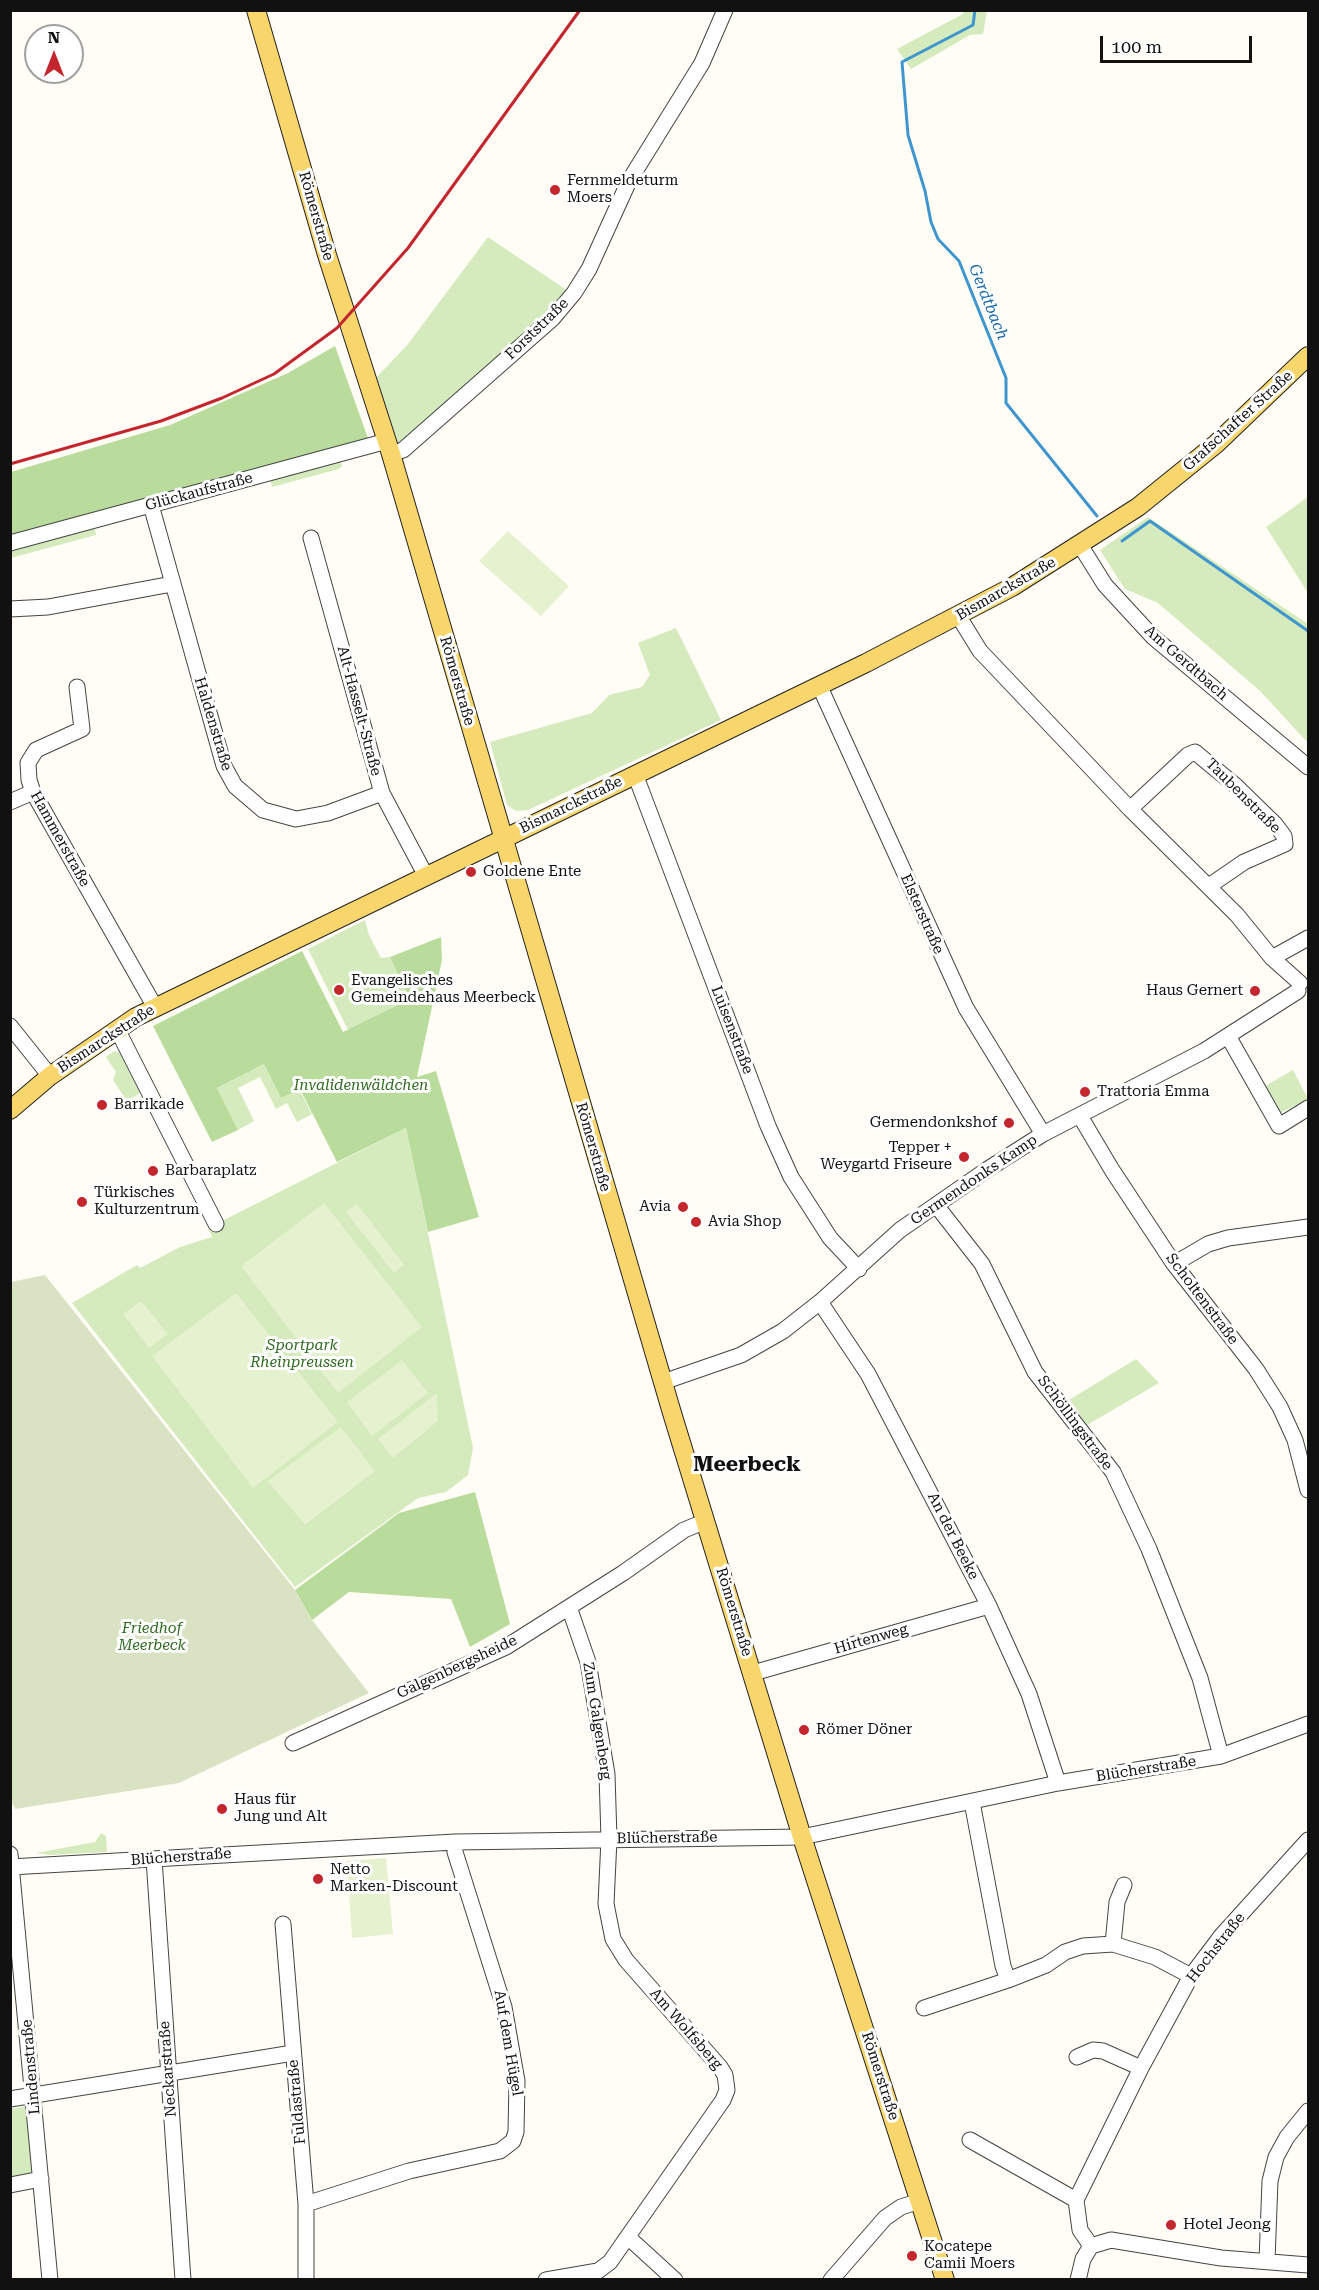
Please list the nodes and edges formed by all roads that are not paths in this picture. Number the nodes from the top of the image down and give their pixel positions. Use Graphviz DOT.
graph roads {
  1 [pos="256,10"];
  2 [pos="725,10"];
  3 [pos="1308,356"];
  4 [pos="389,447"];
  5 [pos="151,505"];
  6 [pos="1138,507"];
  7 [pos="311,538"];
  8 [pos="10,543"];
  9 [pos="1080,545"];
  10 [pos="171,584"];
  11 [pos="10,609"];
  12 [pos="959,616"];
  13 [pos="819,685"];
  14 [pos="77,687"];
  15 [pos="1308,766"];
  16 [pos="635,774"];
  17 [pos="33,792"];
  18 [pos="382,793"];
  19 [pos="10,802"];
  20 [pos="1130,809"];
  21 [pos="504,837"];
  22 [pos="426,876"];
  23 [pos="1209,886"];
  24 [pos="1308,938"];
  25 [pos="1272,958"];
  26 [pos="1304,988"];
  27 [pos="155,1007"];
  28 [pos="10,1026"];
  29 [pos="117,1029"];
  30 [pos="1228,1036"];
  31 [pos="50,1076"];
  32 [pos="1308,1108"];
  33 [pos="10,1110"];
  34 [pos="1080,1116"];
  35 [pos="1043,1134"];
  36 [pos="936,1205"];
  37 [pos="216,1224"];
  38 [pos="1308,1227"];
  39 [pos="1174,1264"];
  40 [pos="858,1269"];
  41 [pos="820,1302"];
  42 [pos="663,1382"];
  43 [pos="1308,1490"];
  44 [pos="706,1521"];
  45 [pos="989,1605"];
  46 [pos="569,1607"];
  47 [pos="753,1673"];
  48 [pos="1308,1724"];
  49 [pos="292,1743"];
  50 [pos="1221,1756"];
  51 [pos="1058,1783"];
  52 [pos="972,1802"];
  53 [pos="802,1837"];
  54 [pos="609,1839"];
  55 [pos="1308,1840"];
  56 [pos="455,1842"];
  57 [pos="154,1859"];
  58 [pos="11,1862"];
  59 [pos="1124,1885"];
  60 [pos="283,1924"];
  61 [pos="1113,1944"];
  62 [pos="1191,1976"];
  63 [pos="1008,1980"];
  64 [pos="924,2008"];
  65 [pos="293,2053"];
  66 [pos="1077,2057"];
  67 [pos="1141,2068"];
  68 [pos="168,2074"];
  69 [pos="34,2095"];
  70 [pos="10,2099"];
  71 [pos="1308,2110"];
  72 [pos="970,2140"];
  73 [pos="41,2179"];
  74 [pos="10,2185"];
  75 [pos="1076,2200"];
  76 [pos="920,2201"];
  77 [pos="306,2204"];
  78 [pos="629,2238"];
  79 [pos="1092,2246"];
  80 [pos="1267,2261"];
  81 [pos="1308,2265"];
  82 [pos="50,2280"];
  83 [pos="183,2280"];
  84 [pos="306,2280"];
  85 [pos="546,2280"];
  86 [pos="675,2280"];
  87 [pos="831,2280"];
  88 [pos="945,2280"];
  89 [pos="1078,2280"];
  1 -- 4 [label="main road, Römerstraße"];
  2 -- 4 [label="street, Forststraße"];
  3 -- 6 [label="main road, Grafschafter Straße"];
  4 -- 5 [label="street, Glückaufstraße"];
  4 -- 21 [label="main road, Römerstraße"];
  5 -- 8 [label="street, Glückaufstraße"];
  5 -- 10 [label="street, Haldenstraße"];
  6 -- 9 [label="main road, Bismarckstraße"];
  7 -- 18 [label="street, Alt-Hasselt-Straße"];
  9 -- 12 [label="main road, Bismarckstraße"];
  9 -- 15 [label="street, Am Gerdtbach"];
  10 -- 11 [label="street"];
  10 -- 18 [label="street, Haldenstraße"];
  12 -- 13 [label="main road, Bismarckstraße"];
  12 -- 20 [label="street"];
  13 -- 16 [label="main road, Bismarckstraße"];
  13 -- 35 [label="street, Elsterstraße"];
  14 -- 17 [label="street, Hammerstraße"];
  16 -- 21 [label="main road, Bismarckstraße"];
  16 -- 40 [label="street, Luisenstraße"];
  17 -- 19 [label="street"];
  17 -- 27 [label="street, Hammerstraße"];
  18 -- 22 [label="street, Alt-Hasselt-Straße"];
  20 -- 23 [label="street"];
  20 -- 23 [label="street, Taubenstraße"];
  21 -- 22 [label="main road, Bismarckstraße"];
  21 -- 42 [label="main road, Römerstraße"];
  22 -- 27 [label="main road, Bismarckstraße"];
  23 -- 25 [label="street"];
  24 -- 25 [label="street"];
  25 -- 26 [label="street"];
  26 -- 30 [label="street, Germendonks Kamp"];
  27 -- 29 [label="main road, Bismarckstraße"];
  28 -- 31 [label="street"];
  29 -- 31 [label="main road, Bismarckstraße"];
  29 -- 37 [label="street"];
  30 -- 32 [label="street"];
  30 -- 34 [label="street, Germendonks Kamp"];
  31 -- 33 [label="main road, Bismarckstraße"];
  34 -- 35 [label="street, Germendonks Kamp"];
  34 -- 39 [label="street, Scholtenstraße"];
  35 -- 36 [label="street, Germendonks Kamp"];
  36 -- 40 [label="street, Germendonks Kamp"];
  36 -- 50 [label="street, Schöllingstraße"];
  38 -- 39 [label="street"];
  39 -- 43 [label="street, Scholtenstraße"];
  40 -- 41 [label="street, Germendonks Kamp"];
  41 -- 42 [label="street, Germendonks Kamp"];
  41 -- 45 [label="street, An der Beeke"];
  42 -- 44 [label="main road, Römerstraße"];
  44 -- 46 [label="street, Galgenbergsheide"];
  44 -- 47 [label="main road, Römerstraße"];
  45 -- 47 [label="street, Hirtenweg"];
  45 -- 51 [label="street, An der Beeke"];
  46 -- 49 [label="street, Galgenbergsheide"];
  46 -- 54 [label="street, Zum Galgenberg"];
  47 -- 53 [label="main road, Römerstraße"];
  48 -- 50 [label="street, Blücherstraße"];
  50 -- 51 [label="street, Blücherstraße"];
  51 -- 52 [label="street, Blücherstraße"];
  52 -- 53 [label="street, Blücherstraße"];
  52 -- 63 [label="street"];
  53 -- 54 [label="street, Blücherstraße"];
  53 -- 76 [label="main road, Römerstraße"];
  54 -- 56 [label="street, Blücherstraße"];
  54 -- 78 [label="street, Am Wolfsberg"];
  55 -- 62 [label="street, Hochstraße"];
  56 -- 57 [label="street, Blücherstraße"];
  56 -- 77 [label="street, Auf dem Hügel"];
  57 -- 58 [label="street, Blücherstraße"];
  57 -- 68 [label="street, Neckarstraße"];
  58 -- 69 [label="street, Lindenstraße"];
  59 -- 61 [label="street"];
  60 -- 65 [label="street, Fuldastraße"];
  61 -- 62 [label="street"];
  61 -- 63 [label="street"];
  62 -- 67 [label="street, Hochstraße"];
  63 -- 64 [label="street"];
  65 -- 68 [label="street"];
  65 -- 77 [label="street, Fuldastraße"];
  66 -- 67 [label="street"];
  67 -- 75 [label="street, Hochstraße"];
  68 -- 69 [label="street"];
  68 -- 83 [label="street, Neckarstraße"];
  69 -- 70 [label="street"];
  69 -- 73 [label="street, Lindenstraße"];
  71 -- 80 [label="street"];
  72 -- 75 [label="street"];
  73 -- 74 [label="street"];
  73 -- 82 [label="street, Lindenstraße"];
  75 -- 79 [label="street"];
  76 -- 87 [label="street"];
  76 -- 88 [label="main road, Römerstraße"];
  77 -- 84 [label="street, Fuldastraße"];
  78 -- 85 [label="street"];
  78 -- 86 [label="street"];
  79 -- 80 [label="street"];
  79 -- 89 [label="street"];
  80 -- 81 [label="street"];
}
